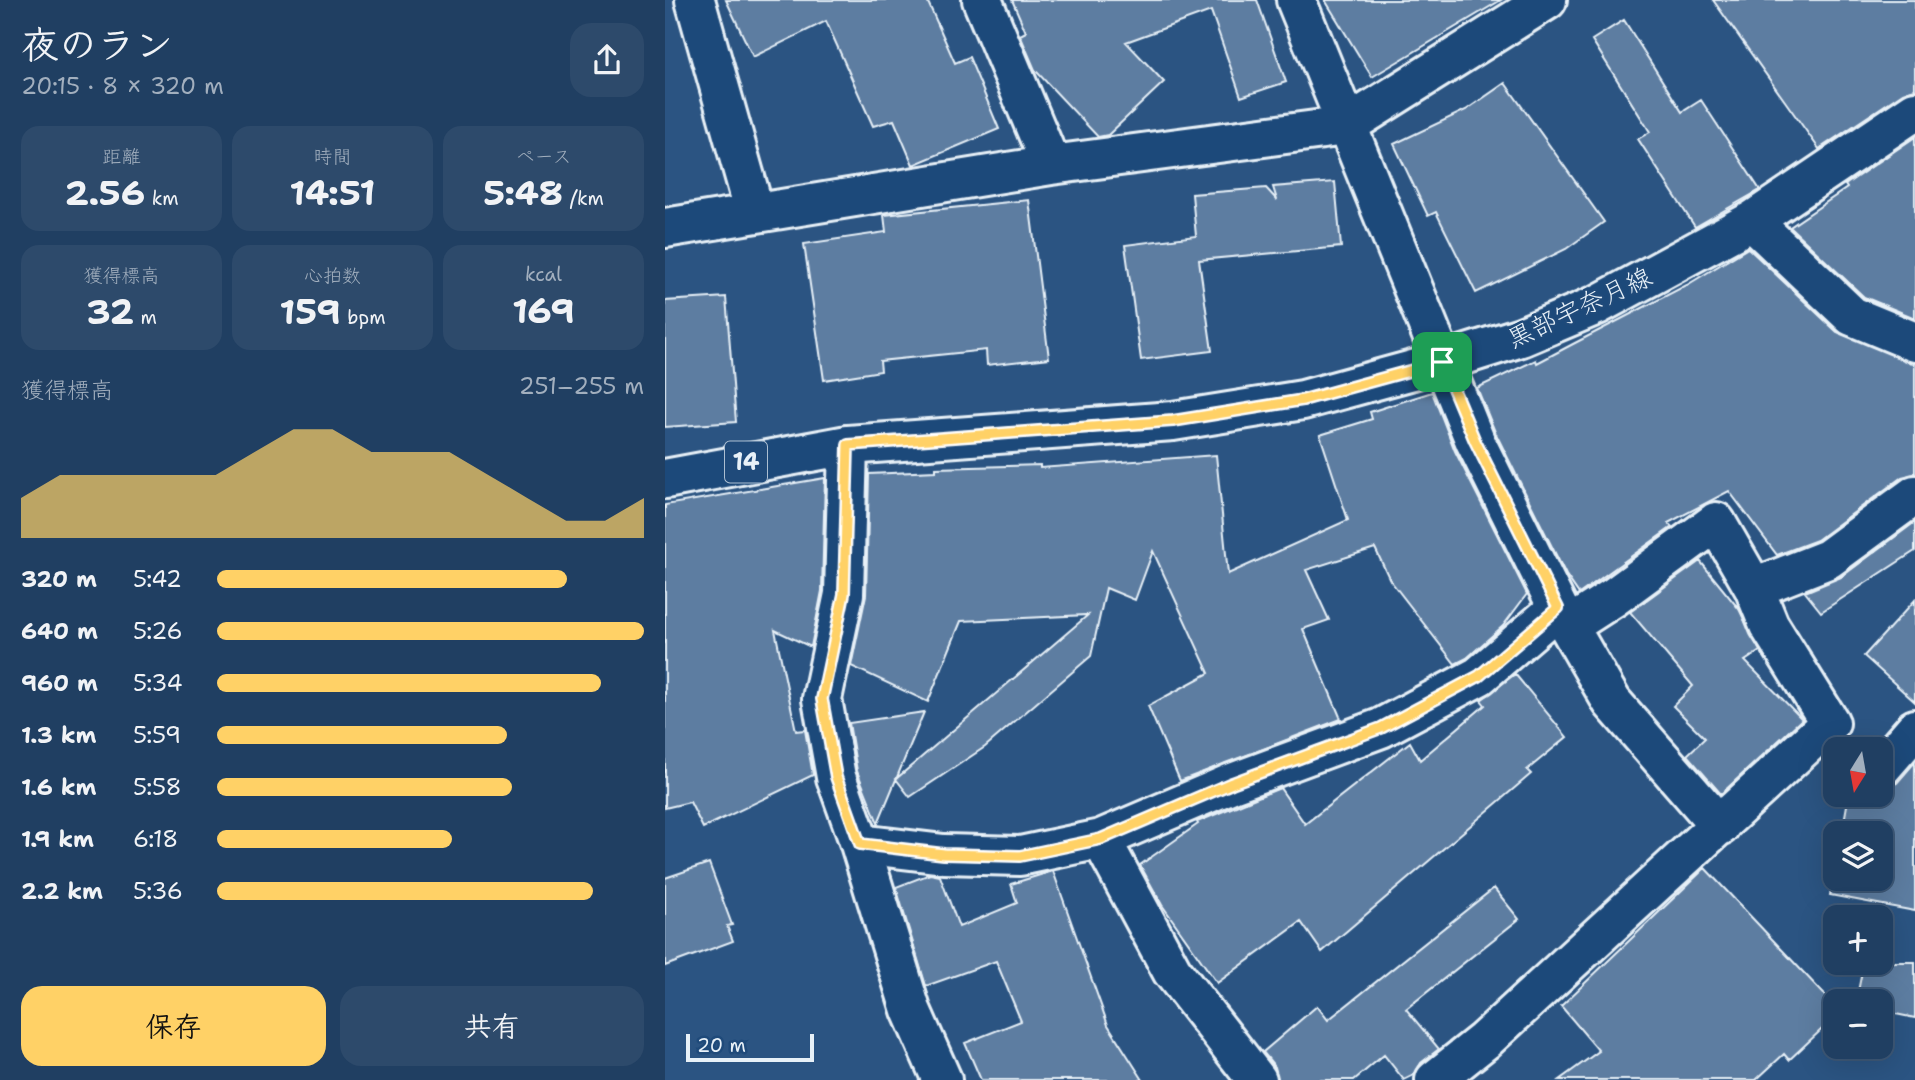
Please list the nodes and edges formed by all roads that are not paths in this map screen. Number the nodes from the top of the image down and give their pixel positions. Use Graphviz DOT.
graph roads {
  1 [pos="695,0"];
  2 [pos="982,0"];
  3 [pos="1296,0"];
  4 [pos="1547,0"];
  5 [pos="1915,111"];
  6 [pos="1346,126"];
  7 [pos="1051,166"];
  8 [pos="755,214"];
  9 [pos="1752,221"];
  10 [pos="665,228"];
  11 [pos="1915,342"];
  12 [pos="1442,362"];
  13 [pos="848,445"];
  14 [pos="665,479"];
  15 [pos="1915,495"];
  16 [pos="1754,588"];
  17 [pos="1563,617"];
  18 [pos="1915,729"];
  19 [pos="1839,736"];
  20 [pos="1893,754"];
  21 [pos="1720,826"];
  22 [pos="1101,839"];
  23 [pos="860,844"];
  24 [pos="942,1080"];
  25 [pos="1257,1080"];
  26 [pos="1436,1080"];
  1 -- 8 [label="street"];
  2 -- 7 [label="street"];
  3 -- 6 [label="street"];
  4 -- 6 [label="street"];
  5 -- 9 [label="street, 黒部宇奈月線 / 14"];
  6 -- 7 [label="street"];
  6 -- 12 [label="street"];
  7 -- 8 [label="street"];
  8 -- 10 [label="street"];
  9 -- 11 [label="street"];
  9 -- 12 [label="street, 黒部宇奈月線 / 14"];
  12 -- 13 [label="street, 黒部宇奈月線 / 14"];
  12 -- 17 [label="street"];
  13 -- 14 [label="street, 黒部宇奈月線 / 14"];
  13 -- 23 [label="street"];
  15 -- 16 [label="street"];
  16 -- 17 [label="street"];
  16 -- 19 [label="street"];
  17 -- 21 [label="street"];
  17 -- 22 [label="street"];
  18 -- 20 [label="street"];
  19 -- 21 [label="street"];
  21 -- 26 [label="street"];
  22 -- 23 [label="street"];
  22 -- 25 [label="street"];
  23 -- 24 [label="street"];
}
